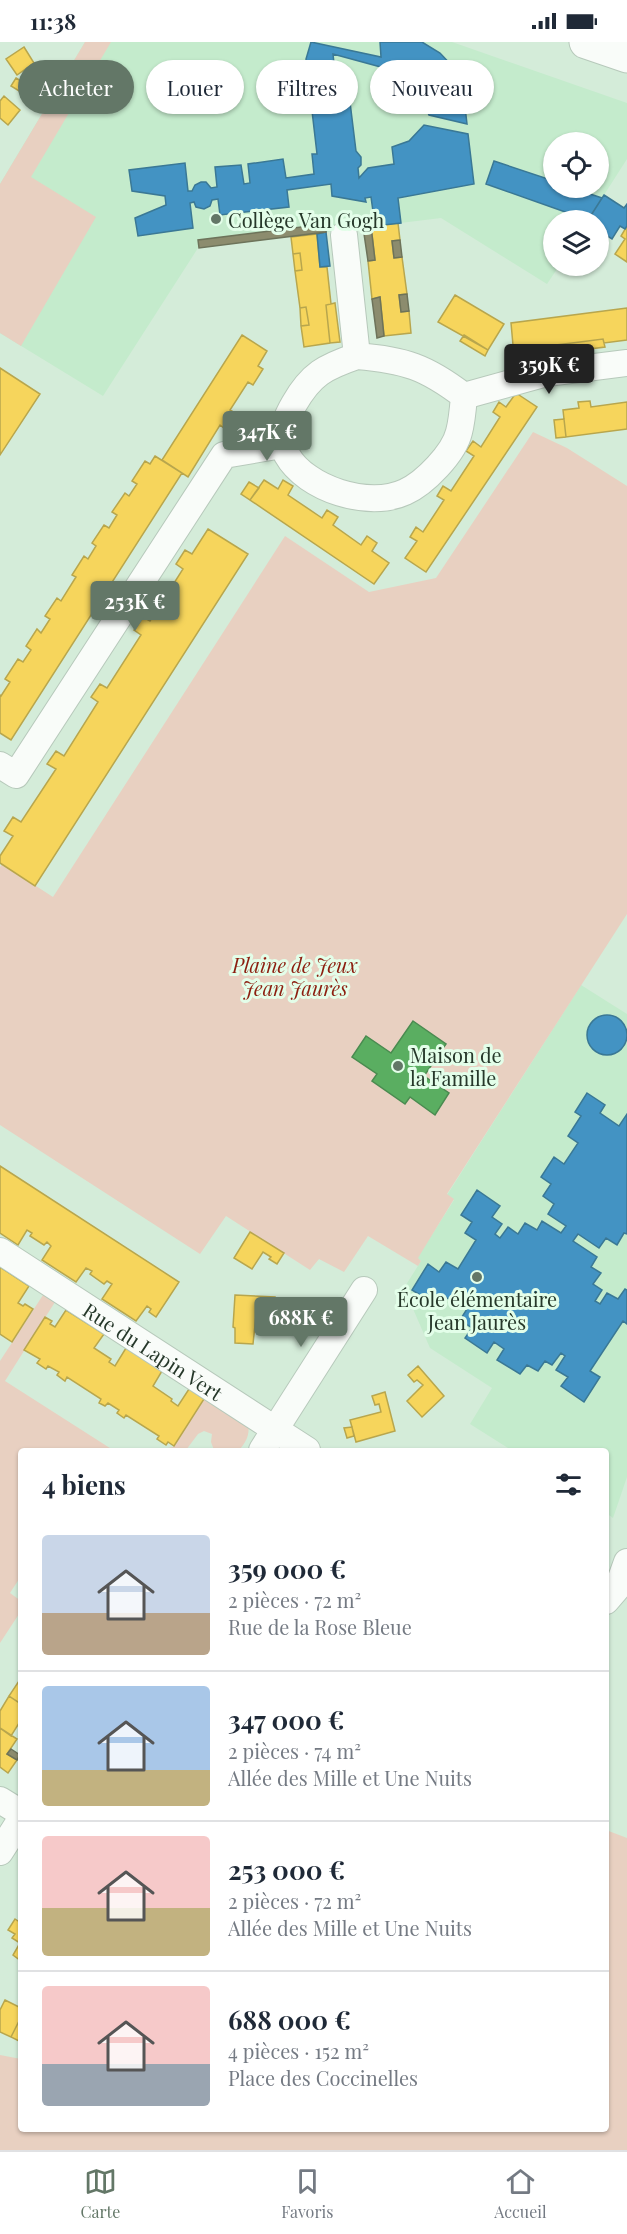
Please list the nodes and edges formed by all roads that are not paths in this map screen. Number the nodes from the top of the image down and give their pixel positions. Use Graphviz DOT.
graph roads {
  1 [pos="586,42"];
  2 [pos="627,56"];
  3 [pos="344,235"];
  4 [pos="357,356"];
  5 [pos="627,363"];
  6 [pos="464,396"];
  7 [pos="282,445"];
  8 [pos="0,765"];
  9 [pos="0,1251"];
  10 [pos="364,1290"];
  11 [pos="268,1440"];
  12 [pos="299,1448"];
  13 [pos="627,1562"];
  14 [pos="609,1598"];
  15 [pos="0,1800"];
  16 [pos="18,1811"];
  17 [pos="18,1824"];
  18 [pos="0,1852"];
  1 -- 2 [label="main road"];
  3 -- 4 [label="street"];
  4 -- 6 [label="street"];
  4 -- 7 [label="street"];
  5 -- 6 [label="street"];
  6 -- 7 [label="street"];
  7 -- 8 [label="street"];
  9 -- 11 [label="street, Rue du Lapin Vert"];
  10 -- 11 [label="street"];
  11 -- 12 [label="street, Rue du Lapin Vert"];
  13 -- 14 [label="street"];
  15 -- 16 [label="street"];
  17 -- 18 [label="street"];
}
